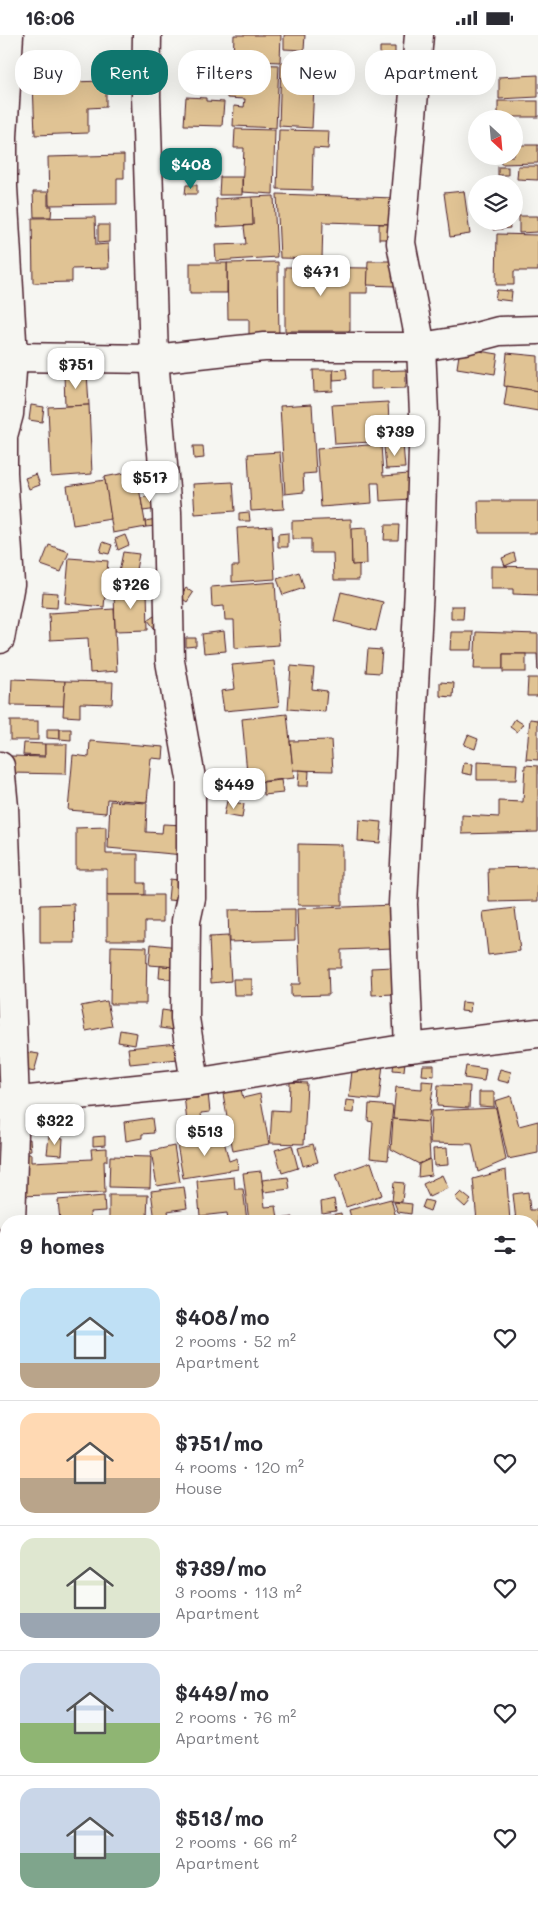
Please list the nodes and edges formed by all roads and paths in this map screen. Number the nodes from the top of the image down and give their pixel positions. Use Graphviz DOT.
graph roads {
  1 [pos="9,35"];
  2 [pos="147,35"];
  3 [pos="419,35"];
  4 [pos="538,330"];
  5 [pos="421,347"];
  6 [pos="7,359"];
  7 [pos="154,359"];
  8 [pos="0,639"];
  9 [pos="0,766"];
  10 [pos="538,1033"];
  11 [pos="410,1048"];
  12 [pos="196,1083"];
  13 [pos="7,1103"];
  14 [pos="11,1215"];
  1 -- 6 [label="street"];
  2 -- 7 [label="street"];
  3 -- 5 [label="street"];
  4 -- 5 [label="street"];
  5 -- 7 [label="street"];
  5 -- 11 [label="street"];
  6 -- 7 [label="street"];
  6 -- 8 [label="street"];
  7 -- 12 [label="street"];
  9 -- 13 [label="street"];
  10 -- 11 [label="street"];
  11 -- 12 [label="street"];
  12 -- 13 [label="street"];
  13 -- 14 [label="street"];
}
